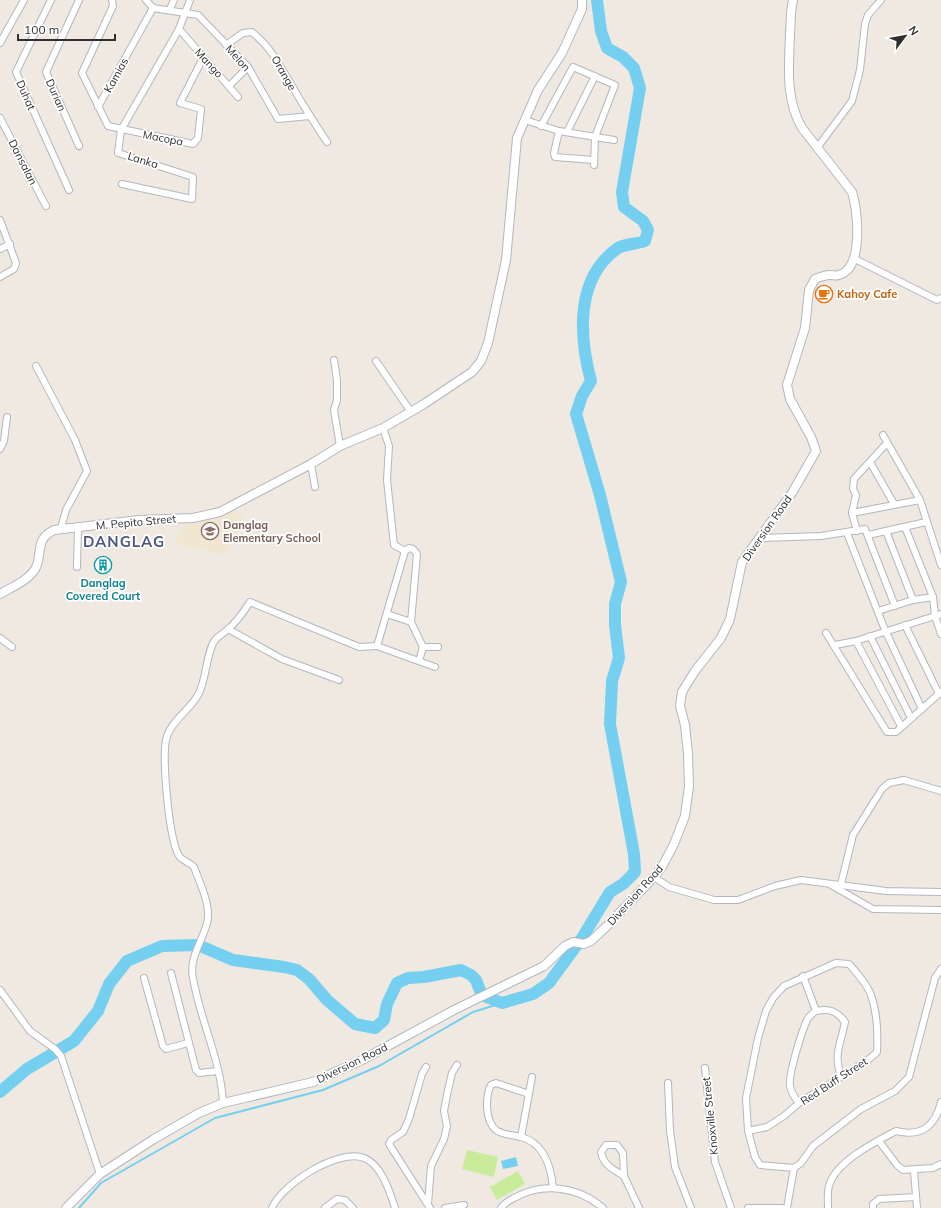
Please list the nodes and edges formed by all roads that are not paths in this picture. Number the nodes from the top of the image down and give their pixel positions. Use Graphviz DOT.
graph roads {
  1 [pos="24,0"];
  2 [pos="51,0"];
  3 [pos="79,0"];
  4 [pos="112,0"];
  5 [pos="174,0"];
  6 [pos="190,0"];
  7 [pos="582,0"];
  8 [pos="792,0"];
  9 [pos="880,0"];
  10 [pos="147,1"];
  11 [pos="153,8"];
  12 [pos="170,9"];
  13 [pos="185,13"];
  14 [pos="179,29"];
  15 [pos="0,43"];
  16 [pos="226,45"];
  17 [pos="203,58"];
  18 [pos="248,67"];
  19 [pos="595,76"];
  20 [pos="230,86"];
  21 [pos="238,97"];
  22 [pos="98,107"];
  23 [pos="310,116"];
  24 [pos="0,118"];
  25 [pos="525,120"];
  26 [pos="541,126"];
  27 [pos="121,130"];
  28 [pos="558,131"];
  29 [pos="567,132"];
  30 [pos="595,137"];
  31 [pos="614,140"];
  32 [pos="327,142"];
  33 [pos="79,146"];
  34 [pos="817,148"];
  35 [pos="122,184"];
  36 [pos="68,190"];
  37 [pos="46,206"];
  38 [pos="0,220"];
  39 [pos="10,244"];
  40 [pos="0,249"];
  41 [pos="855,259"];
  42 [pos="0,277"];
  43 [pos="941,298"];
  44 [pos="334,360"];
  45 [pos="376,361"];
  46 [pos="36,366"];
  47 [pos="411,412"];
  48 [pos="8,416"];
  49 [pos="384,428"];
  50 [pos="883,435"];
  51 [pos="887,443"];
  52 [pos="340,446"];
  53 [pos="0,449"];
  54 [pos="870,462"];
  55 [pos="311,464"];
  56 [pos="315,487"];
  57 [pos="920,500"];
  58 [pos="894,504"];
  59 [pos="852,513"];
  60 [pos="926,522"];
  61 [pos="905,527"];
  62 [pos="69,528"];
  63 [pos="857,531"];
  64 [pos="886,531"];
  65 [pos="847,533"];
  66 [pos="868,535"];
  67 [pos="759,538"];
  68 [pos="405,551"];
  69 [pos="941,565"];
  70 [pos="77,566"];
  71 [pos="0,594"];
  72 [pos="932,597"];
  73 [pos="913,600"];
  74 [pos="895,606"];
  75 [pos="878,611"];
  76 [pos="387,614"];
  77 [pos="938,615"];
  78 [pos="411,622"];
  79 [pos="905,625"];
  80 [pos="228,629"];
  81 [pos="885,630"];
  82 [pos="826,633"];
  83 [pos="941,634"];
  84 [pos="870,636"];
  85 [pos="0,638"];
  86 [pos="856,641"];
  87 [pos="835,645"];
  88 [pos="377,646"];
  89 [pos="12,647"];
  90 [pos="423,647"];
  91 [pos="438,647"];
  92 [pos="419,661"];
  93 [pos="435,667"];
  94 [pos="339,680"];
  95 [pos="940,693"];
  96 [pos="922,709"];
  97 [pos="911,718"];
  98 [pos="901,726"];
  99 [pos="941,791"];
  100 [pos="654,877"];
  101 [pos="828,883"];
  102 [pos="841,884"];
  103 [pos="941,892"];
  104 [pos="941,910"];
  105 [pos="941,969"];
  106 [pos="171,973"];
  107 [pos="803,976"];
  108 [pos="144,978"];
  109 [pos="0,990"];
  110 [pos="816,1010"];
  111 [pos="188,1044"];
  112 [pos="457,1065"];
  113 [pos="426,1067"];
  114 [pos="705,1068"];
  115 [pos="218,1071"];
  116 [pos="841,1076"];
  117 [pos="532,1077"];
  118 [pos="668,1083"];
  119 [pos="530,1094"];
  120 [pos="941,1102"];
  121 [pos="223,1103"];
  122 [pos="799,1103"];
  123 [pos="748,1131"];
  124 [pos="521,1137"];
  125 [pos="879,1141"];
  126 [pos="941,1164"];
  127 [pos="794,1168"];
  128 [pos="914,1171"];
  129 [pos="100,1174"];
  130 [pos="624,1176"];
  131 [pos="553,1188"];
  132 [pos="916,1197"];
  133 [pos="464,1205"];
  134 [pos="429,1206"];
  135 [pos="66,1208"];
  136 [pos="272,1208"];
  137 [pos="325,1208"];
  138 [pos="353,1208"];
  139 [pos="395,1208"];
  140 [pos="445,1208"];
  141 [pos="501,1208"];
  142 [pos="603,1208"];
  143 [pos="640,1208"];
  144 [pos="690,1208"];
  145 [pos="731,1208"];
  146 [pos="748,1208"];
  147 [pos="782,1208"];
  148 [pos="787,1208"];
  149 [pos="828,1208"];
  150 [pos="873,1208"];
  151 [pos="917,1208"];
  1 -- 15 [label="street"];
  2 -- 36 [label="street, Duhat"];
  3 -- 33 [label="street, Durian"];
  4 -- 22 [label="street"];
  5 -- 12 [label="street"];
  6 -- 13 [label="street, Lanka"];
  7 -- 25 [label="street, M. Pepito Street"];
  8 -- 34 [label="street"];
  9 -- 34 [label="street"];
  10 -- 11 [label="street"];
  11 -- 12 [label="street"];
  11 -- 22 [label="street, Kamias"];
  12 -- 13 [label="street"];
  13 -- 14 [label="street, Lanka"];
  13 -- 16 [label="street, Melon"];
  14 -- 17 [label="street, Mango"];
  14 -- 27 [label="street, Lanka"];
  16 -- 18 [label="street, Melon"];
  16 -- 23 [label="street, Orange"];
  17 -- 20 [label="street, Mango"];
  17 -- 27 [label="street, Macopa"];
  18 -- 20 [label="street"];
  18 -- 23 [label="street, Melon"];
  19 -- 26 [label="street"];
  19 -- 29 [label="street"];
  19 -- 30 [label="street"];
  20 -- 21 [label="street, Mango"];
  22 -- 27 [label="street"];
  23 -- 32 [label="street, Orange"];
  24 -- 37 [label="street, Dansalan"];
  25 -- 26 [label="street"];
  25 -- 47 [label="street, M. Pepito Street"];
  26 -- 28 [label="street"];
  27 -- 35 [label="street, Lanka"];
  28 -- 29 [label="street"];
  28 -- 30 [label="street"];
  29 -- 30 [label="street"];
  30 -- 31 [label="street"];
  34 -- 41 [label="street"];
  38 -- 39 [label="street"];
  39 -- 40 [label="street"];
  39 -- 42 [label="street"];
  41 -- 43 [label="street"];
  41 -- 67 [label="street, Diversion Road"];
  44 -- 52 [label="street"];
  45 -- 47 [label="street"];
  46 -- 62 [label="street"];
  47 -- 49 [label="street, M. Pepito Street"];
  48 -- 53 [label="street"];
  49 -- 52 [label="street, M. Pepito Street"];
  49 -- 68 [label="street"];
  50 -- 51 [label="street"];
  51 -- 54 [label="street"];
  51 -- 57 [label="street"];
  52 -- 55 [label="street, M. Pepito Street"];
  54 -- 58 [label="street"];
  54 -- 59 [label="street"];
  55 -- 56 [label="street"];
  55 -- 62 [label="street, M. Pepito Street"];
  57 -- 58 [label="street"];
  57 -- 60 [label="street"];
  58 -- 59 [label="street"];
  59 -- 63 [label="street"];
  60 -- 61 [label="street"];
  60 -- 69 [label="street"];
  61 -- 64 [label="street"];
  61 -- 72 [label="street"];
  62 -- 70 [label="street"];
  62 -- 71 [label="street, M. Pepito Street"];
  63 -- 65 [label="street"];
  63 -- 66 [label="street"];
  64 -- 66 [label="street"];
  64 -- 73 [label="street"];
  65 -- 67 [label="street"];
  65 -- 75 [label="street"];
  66 -- 74 [label="street"];
  67 -- 100 [label="street, Diversion Road"];
  68 -- 76 [label="street"];
  68 -- 78 [label="street"];
  72 -- 73 [label="street"];
  72 -- 77 [label="street"];
  73 -- 74 [label="street"];
  74 -- 75 [label="street"];
  75 -- 81 [label="street"];
  76 -- 78 [label="street"];
  76 -- 88 [label="street"];
  77 -- 79 [label="street"];
  77 -- 83 [label="street"];
  78 -- 90 [label="street"];
  79 -- 81 [label="street"];
  79 -- 95 [label="street"];
  80 -- 88 [label="street"];
  80 -- 94 [label="street"];
  80 -- 115 [label="street"];
  81 -- 84 [label="street"];
  81 -- 96 [label="street"];
  82 -- 87 [label="street"];
  84 -- 86 [label="street"];
  84 -- 97 [label="street"];
  85 -- 89 [label="street"];
  86 -- 87 [label="street"];
  86 -- 98 [label="street"];
  87 -- 98 [label="street"];
  88 -- 92 [label="street"];
  90 -- 91 [label="street"];
  90 -- 92 [label="street"];
  92 -- 93 [label="street"];
  95 -- 96 [label="street"];
  96 -- 97 [label="street"];
  97 -- 98 [label="street"];
  99 -- 102 [label="street"];
  100 -- 101 [label="street"];
  100 -- 121 [label="street, Diversion Road"];
  101 -- 102 [label="street"];
  101 -- 104 [label="street"];
  102 -- 103 [label="street"];
  105 -- 127 [label="street"];
  106 -- 111 [label="street"];
  107 -- 110 [label="street"];
  107 -- 116 [label="street, Red Buff Street"];
  107 -- 123 [label="street"];
  108 -- 111 [label="street"];
  109 -- 129 [label="street"];
  110 -- 116 [label="street"];
  110 -- 122 [label="street"];
  111 -- 115 [label="street"];
  112 -- 134 [label="street"];
  113 -- 134 [label="street"];
  114 -- 145 [label="street, Knoxville Street"];
  115 -- 121 [label="street"];
  116 -- 122 [label="street, Red Buff Street"];
  117 -- 119 [label="street"];
  118 -- 144 [label="street"];
  119 -- 124 [label="street"];
  119 -- 124 [label="street"];
  120 -- 125 [label="street"];
  121 -- 129 [label="street, Diversion Road"];
  122 -- 123 [label="street, Red Buff Street"];
  123 -- 127 [label="street"];
  124 -- 131 [label="street"];
  125 -- 128 [label="street"];
  125 -- 149 [label="street"];
  126 -- 128 [label="street"];
  127 -- 148 [label="street"];
  128 -- 132 [label="street"];
  129 -- 135 [label="street, Diversion Road"];
  130 -- 130 [label="street"];
  130 -- 143 [label="street"];
  131 -- 141 [label="street"];
  131 -- 142 [label="street"];
  132 -- 150 [label="street"];
  132 -- 151 [label="street"];
  133 -- 140 [label="street"];
  136 -- 139 [label="street"];
  137 -- 138 [label="street"];
  146 -- 147 [label="street"];
}
